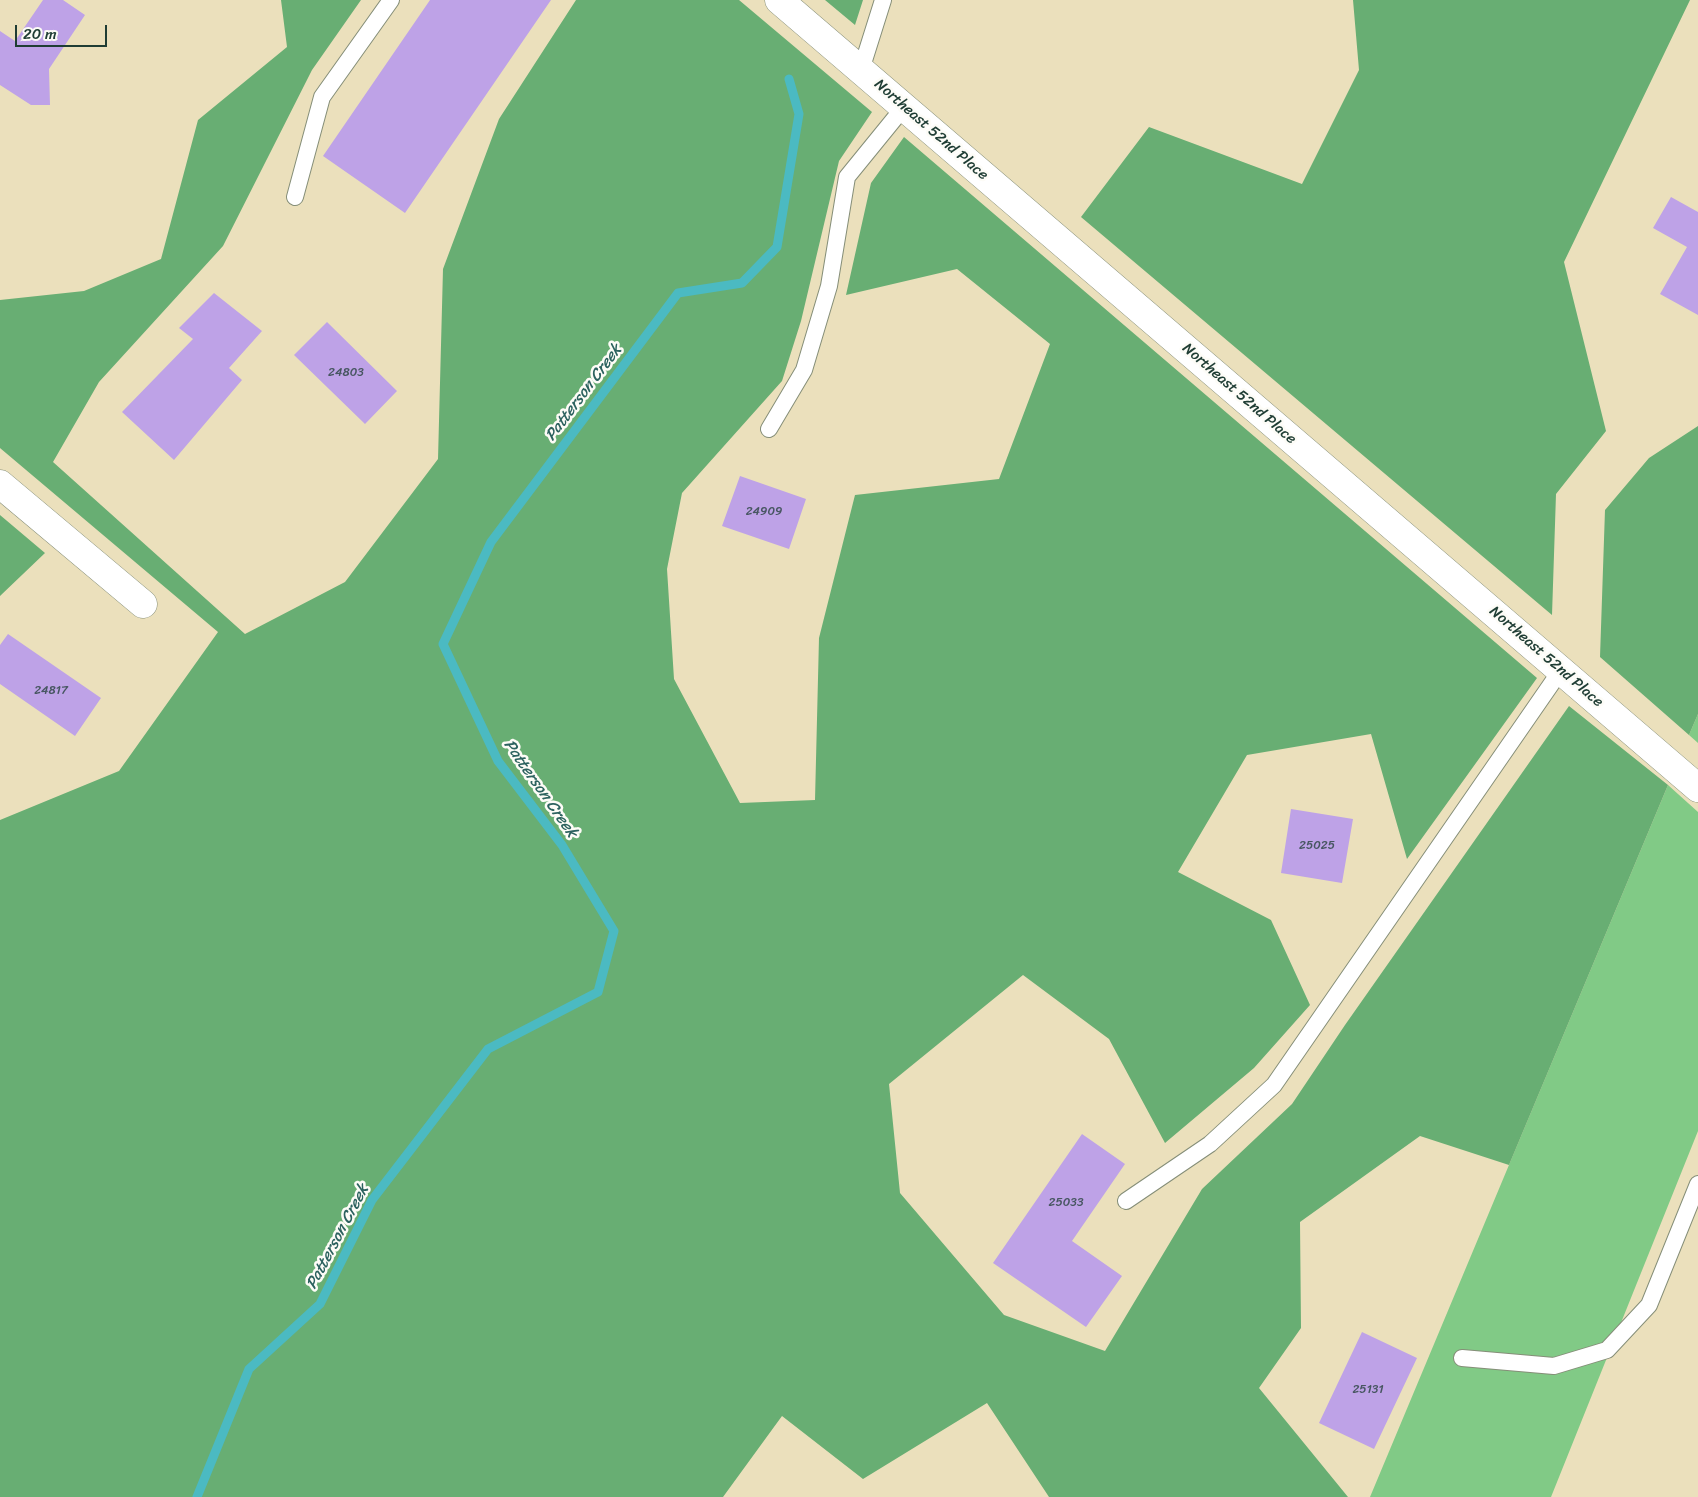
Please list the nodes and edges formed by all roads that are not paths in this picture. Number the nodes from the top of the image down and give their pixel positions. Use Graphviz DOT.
graph roads {
  1 [pos="391,0"];
  2 [pos="779,0"];
  3 [pos="883,0"];
  4 [pos="861,70"];
  5 [pos="904,107"];
  6 [pos="295,197"];
  7 [pos="769,429"];
  8 [pos="0,484"];
  9 [pos="143,604"];
  10 [pos="1561,670"];
  11 [pos="1698,788"];
  12 [pos="1698,1184"];
  13 [pos="1126,1202"];
  14 [pos="1462,1358"];
  1 -- 6 [label="lane"];
  2 -- 4 [label="street, Northeast 52nd Place"];
  3 -- 4 [label="lane"];
  4 -- 5 [label="street, Northeast 52nd Place"];
  5 -- 7 [label="lane"];
  5 -- 10 [label="street, Northeast 52nd Place"];
  8 -- 9 [label="street"];
  10 -- 11 [label="street, Northeast 52nd Place"];
  10 -- 13 [label="lane"];
  12 -- 14 [label="lane"];
}
